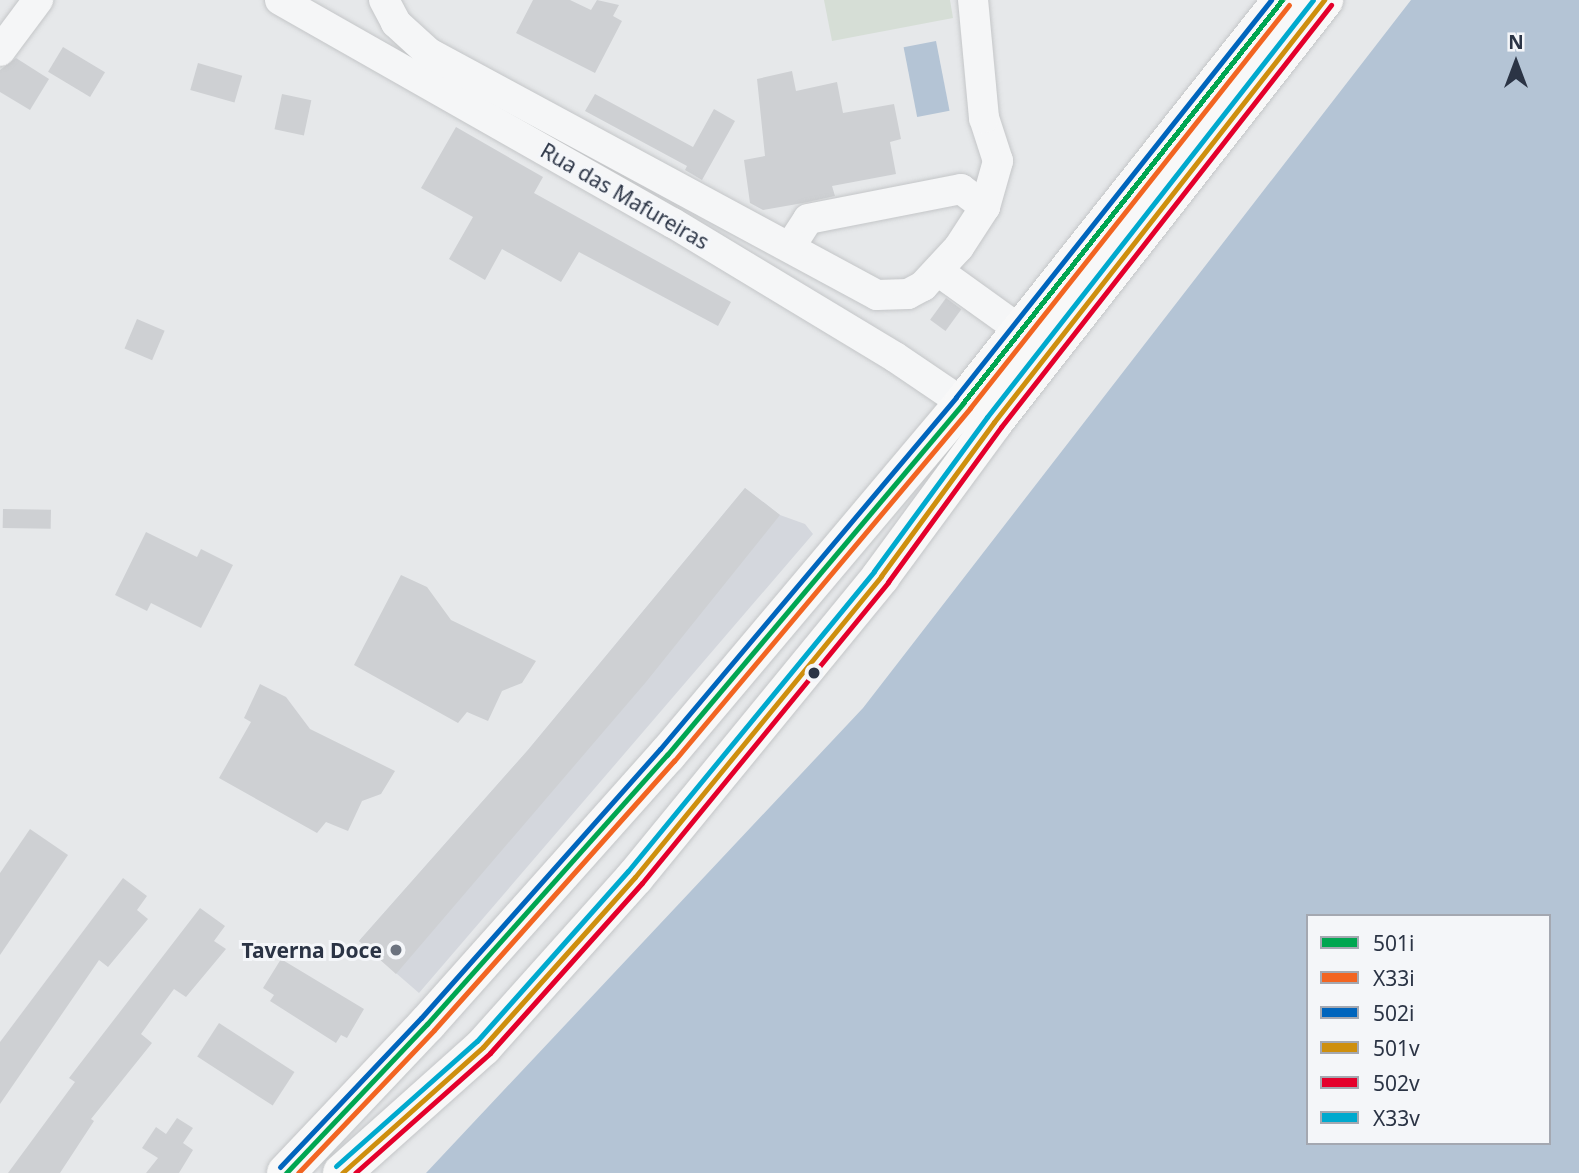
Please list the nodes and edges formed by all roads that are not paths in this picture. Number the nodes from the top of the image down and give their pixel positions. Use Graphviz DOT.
graph roads {
  1 [pos="38,0"];
  2 [pos="280,0"];
  3 [pos="384,0"];
  4 [pos="973,0"];
  5 [pos="1282,0"];
  6 [pos="1324,0"];
  7 [pos="0,51"];
  8 [pos="985,207"];
  9 [pos="790,247"];
  10 [pos="938,271"];
  11 [pos="1020,330"];
  12 [pos="979,413"];
  13 [pos="286,1173"];
  14 [pos="342,1173"];
  1 -- 7 [label="street"];
  2 -- 12 [label="street, Rua das Mafureiras"];
  3 -- 9 [label="street"];
  4 -- 8 [label="street"];
  5 -- 11 [label="main road"];
  6 -- 12 [label="main road"];
  8 -- 9 [label="street"];
  8 -- 10 [label="street"];
  9 -- 10 [label="street"];
  10 -- 11 [label="street"];
  11 -- 12 [label="main road"];
  12 -- 13 [label="main road"];
  12 -- 14 [label="main road"];
}
